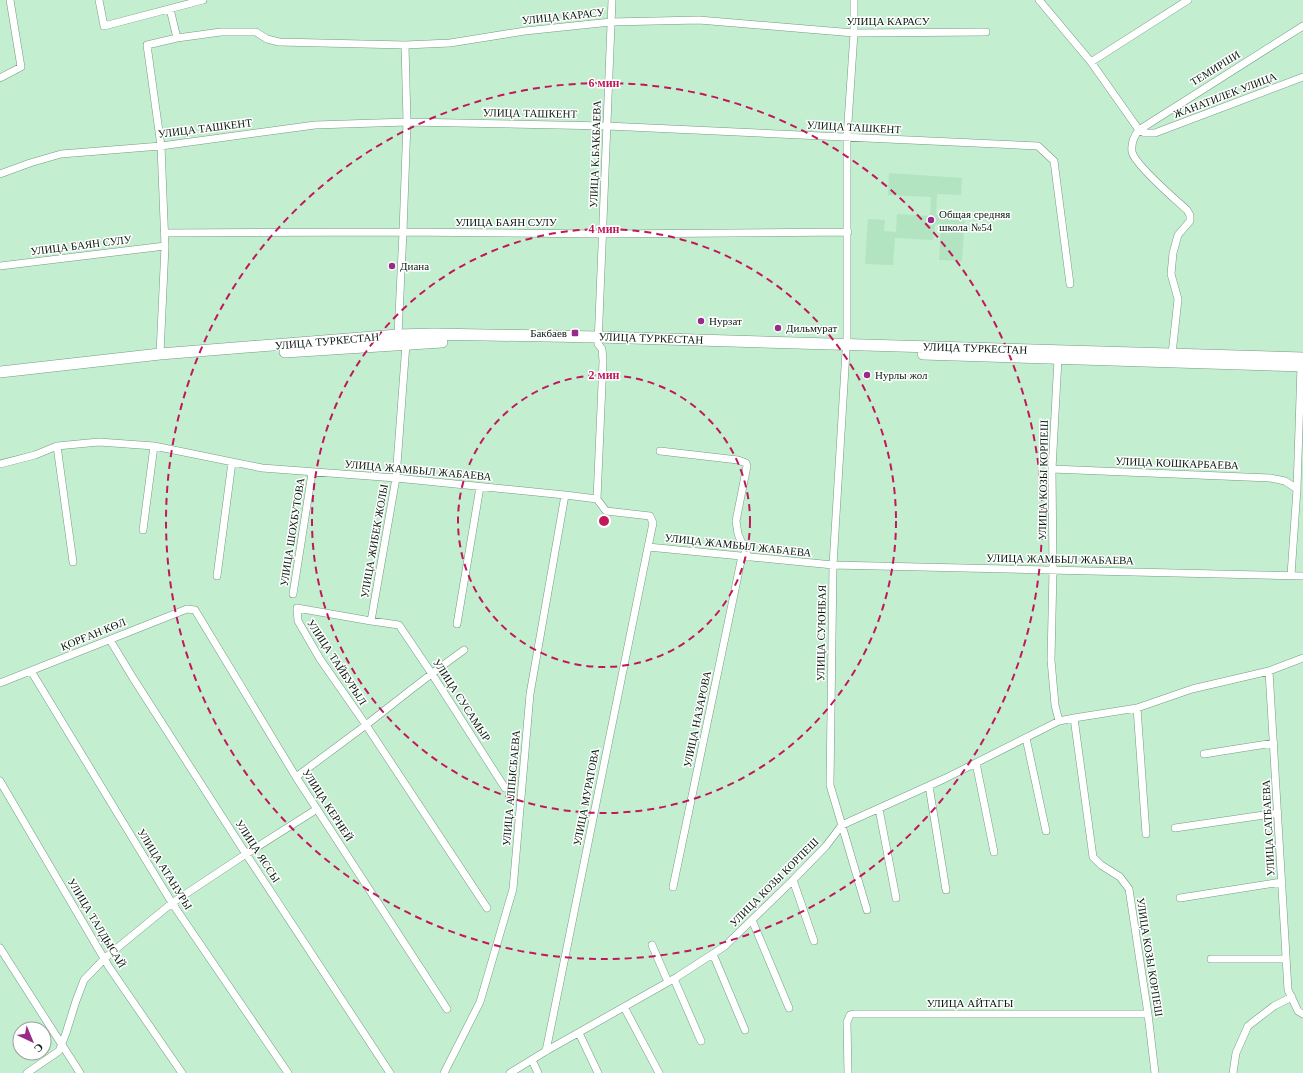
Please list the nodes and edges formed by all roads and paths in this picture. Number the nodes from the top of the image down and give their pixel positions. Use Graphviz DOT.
graph roads {
  1 [pos="10,0"];
  2 [pos="99,0"];
  3 [pos="203,0"];
  4 [pos="612,0"];
  5 [pos="854,0"];
  6 [pos="1039,0"];
  7 [pos="1188,0"];
  8 [pos="183,3"];
  9 [pos="170,9"];
  10 [pos="611,22"];
  11 [pos="1303,26"];
  12 [pos="986,32"];
  13 [pos="854,33"];
  14 [pos="177,38"];
  15 [pos="405,45"];
  16 [pos="1091,62"];
  17 [pos="1303,77"];
  18 [pos="0,78"];
  19 [pos="407,122"];
  20 [pos="607,126"];
  21 [pos="1139,130"];
  22 [pos="847,137"];
  23 [pos="161,146"];
  24 [pos="0,174"];
  25 [pos="403,232"];
  26 [pos="848,232"];
  27 [pos="164,233"];
  28 [pos="602,234"];
  29 [pos="165,246"];
  30 [pos="0,266"];
  31 [pos="1070,284"];
  32 [pos="398,335"];
  33 [pos="598,340"];
  34 [pos="406,344"];
  35 [pos="846,348"];
  36 [pos="160,354"];
  37 [pos="1172,354"];
  38 [pos="1058,359"];
  39 [pos="1302,364"];
  40 [pos="0,372"];
  41 [pos="0,379"];
  42 [pos="57,446"];
  43 [pos="154,446"];
  44 [pos="660,451"];
  45 [pos="232,462"];
  46 [pos="0,464"];
  47 [pos="1052,469"];
  48 [pos="1300,470"];
  49 [pos="312,473"];
  50 [pos="396,478"];
  51 [pos="480,487"];
  52 [pos="1297,489"];
  53 [pos="565,495"];
  54 [pos="596,499"];
  55 [pos="143,530"];
  56 [pos="648,547"];
  57 [pos="745,556"];
  58 [pos="73,562"];
  59 [pos="833,566"];
  60 [pos="1053,570"];
  61 [pos="1291,575"];
  62 [pos="217,576"];
  63 [pos="1303,576"];
  64 [pos="293,594"];
  65 [pos="195,610"];
  66 [pos="370,621"];
  67 [pos="457,624"];
  68 [pos="110,640"];
  69 [pos="464,650"];
  70 [pos="1303,658"];
  71 [pos="31,671"];
  72 [pos="1269,671"];
  73 [pos="432,674"];
  74 [pos="0,683"];
  75 [pos="1137,708"];
  76 [pos="1074,718"];
  77 [pos="1059,721"];
  78 [pos="366,725"];
  79 [pos="1026,738"];
  80 [pos="1274,743"];
  81 [pos="1204,754"];
  82 [pos="976,763"];
  83 [pos="296,777"];
  84 [pos="0,781"];
  85 [pos="929,786"];
  86 [pos="505,788"];
  87 [pos="317,809"];
  88 [pos="879,809"];
  89 [pos="1278,813"];
  90 [pos="842,826"];
  91 [pos="1175,828"];
  92 [pos="1046,830"];
  93 [pos="1146,834"];
  94 [pos="994,852"];
  95 [pos="246,854"];
  96 [pos="793,880"];
  97 [pos="1282,882"];
  98 [pos="673,887"];
  99 [pos="946,890"];
  100 [pos="896,898"];
  101 [pos="1180,898"];
  102 [pos="172,903"];
  103 [pos="487,908"];
  104 [pos="867,910"];
  105 [pos="752,920"];
  106 [pos="814,941"];
  107 [pos="652,945"];
  108 [pos="0,948"];
  109 [pos="713,954"];
  110 [pos="105,958"];
  111 [pos="1212,959"];
  112 [pos="1286,959"];
  113 [pos="671,980"];
  114 [pos="1292,997"];
  115 [pos="624,1007"];
  116 [pos="789,1008"];
  117 [pos="447,1009"];
  118 [pos="1148,1014"];
  119 [pos="1303,1014"];
  120 [pos="745,1030"];
  121 [pos="579,1033"];
  122 [pos="701,1041"];
  123 [pos="62,1044"];
  124 [pos="546,1051"];
  125 [pos="532,1060"];
  126 [pos="27,1073"];
  127 [pos="80,1073"];
  128 [pos="182,1073"];
  129 [pos="288,1073"];
  130 [pos="390,1073"];
  131 [pos="444,1073"];
  132 [pos="510,1073"];
  133 [pos="538,1073"];
  134 [pos="598,1073"];
  135 [pos="659,1073"];
  136 [pos="848,1073"];
  137 [pos="1155,1073"];
  138 [pos="1234,1073"];
  1 -- 18 [label="street"];
  2 -- 9 [label="street"];
  3 -- 8 [label="street"];
  4 -- 10 [label="street, УЛИЦА К.БАКБАЕВА"];
  5 -- 13 [label="street, УЛИЦА СУЮНБАЯ"];
  6 -- 16 [label="street"];
  7 -- 16 [label="street"];
  8 -- 9 [label="street"];
  9 -- 14 [label="street"];
  10 -- 13 [label="street, УЛИЦА КАРАСУ"];
  10 -- 15 [label="street, УЛИЦА КАРАСУ"];
  10 -- 20 [label="street, УЛИЦА К.БАКБАЕВА"];
  11 -- 21 [label="street, ТЕМИРШИ"];
  12 -- 13 [label="street, УЛИЦА КАРАСУ"];
  13 -- 22 [label="street, УЛИЦА СУЮНБАЯ"];
  14 -- 15 [label="street, УЛИЦА КАРАСУ"];
  14 -- 23 [label="street, УЛИЦА КАРАСУ"];
  15 -- 19 [label="street"];
  16 -- 21 [label="street"];
  17 -- 21 [label="street, ЖАНАТИЛЕК УЛИЦА"];
  19 -- 20 [label="street, УЛИЦА ТАШКЕНТ"];
  19 -- 23 [label="street, УЛИЦА ТАШКЕНТ"];
  19 -- 25 [label="street"];
  20 -- 22 [label="street, УЛИЦА ТАШКЕНТ"];
  20 -- 28 [label="street, УЛИЦА К.БАКБАЕВА"];
  21 -- 37 [label="street"];
  22 -- 26 [label="street, УЛИЦА СУЮНБАЯ"];
  22 -- 31 [label="street, УЛИЦА ТАШКЕНТ"];
  23 -- 24 [label="street, УЛИЦА ТАШКЕНТ"];
  23 -- 27 [label="street"];
  25 -- 27 [label="street, УЛИЦА БАЯН СУЛУ"];
  25 -- 28 [label="street, УЛИЦА БАЯН СУЛУ"];
  25 -- 32 [label="street"];
  26 -- 28 [label="street, УЛИЦА БАЯН СУЛУ"];
  26 -- 35 [label="street, УЛИЦА СУЮНБАЯ"];
  27 -- 29 [label="street"];
  28 -- 33 [label="street, УЛИЦА К.БАКБАЕВА"];
  29 -- 30 [label="street, УЛИЦА БАЯН СУЛУ"];
  29 -- 36 [label="street"];
  32 -- 33 [label="highway, УЛИЦА ТУРКЕСТАН"];
  32 -- 36 [label="highway, УЛИЦА ТУРКЕСТАН"];
  33 -- 34 [label="highway, УЛИЦА ТУРКЕСТАН"];
  33 -- 35 [label="highway, УЛИЦА ТУРКЕСТАН"];
  33 -- 54 [label="street, УЛИЦА К.БАКБАЕВА"];
  34 -- 41 [label="highway, УЛИЦА ТУРКЕСТАН"];
  34 -- 50 [label="street, УЛИЦА ЖИБЕК ЖОЛЫ"];
  35 -- 37 [label="highway, УЛИЦА ТУРКЕСТАН"];
  35 -- 38 [label="highway, УЛИЦА ТУРКЕСТАН"];
  35 -- 59 [label="street, УЛИЦА СУЮНБАЯ"];
  36 -- 40 [label="highway, УЛИЦА ТУРКЕСТАН"];
  37 -- 39 [label="highway, УЛИЦА ТУРКЕСТАН"];
  38 -- 39 [label="highway, УЛИЦА ТУРКЕСТАН"];
  38 -- 47 [label="street, УЛИЦА КОЗЫ КОРПЕШ"];
  39 -- 48 [label="street"];
  42 -- 43 [label="street, УЛИЦА ЖАМБЫЛ ЖАБАЕВА"];
  42 -- 46 [label="street, УЛИЦА ЖАМБЫЛ ЖАБАЕВА"];
  42 -- 58 [label="street"];
  43 -- 45 [label="street, УЛИЦА ЖАМБЫЛ ЖАБАЕВА"];
  43 -- 55 [label="street"];
  44 -- 57 [label="street"];
  45 -- 49 [label="street, УЛИЦА ЖАМБЫЛ ЖАБАЕВА"];
  45 -- 62 [label="street"];
  47 -- 52 [label="street, УЛИЦА КОШКАРБАЕВА"];
  47 -- 60 [label="street, УЛИЦА КОЗЫ КОРПЕШ"];
  48 -- 52 [label="street"];
  49 -- 50 [label="street, УЛИЦА ЖАМБЫЛ ЖАБАЕВА"];
  49 -- 64 [label="street, УЛИЦА ШОХБУТОВА"];
  50 -- 51 [label="street, УЛИЦА ЖАМБЫЛ ЖАБАЕВА"];
  50 -- 66 [label="street, УЛИЦА ЖИБЕК ЖОЛЫ"];
  51 -- 53 [label="street, УЛИЦА ЖАМБЫЛ ЖАБАЕВА"];
  51 -- 67 [label="street"];
  52 -- 61 [label="street"];
  53 -- 54 [label="street, УЛИЦА ЖАМБЫЛ ЖАБАЕВА"];
  53 -- 131 [label="street, УЛИЦА АЛПЫСБАЕВА"];
  54 -- 56 [label="street, УЛИЦА ЖАМБЫЛ ЖАБАЕВА"];
  56 -- 57 [label="street, УЛИЦА ЖАМБЫЛ ЖАБАЕВА"];
  56 -- 124 [label="street, УЛИЦА МУРАТОВА"];
  57 -- 59 [label="street, УЛИЦА ЖАМБЫЛ ЖАБАЕВА"];
  57 -- 98 [label="street, УЛИЦА НАЗАРОВА"];
  59 -- 60 [label="street, УЛИЦА ЖАМБЫЛ ЖАБАЕВА"];
  59 -- 90 [label="street, УЛИЦА СУЮНБАЯ"];
  60 -- 61 [label="street, УЛИЦА ЖАМБЫЛ ЖАБАЕВА"];
  60 -- 77 [label="street, УЛИЦА КОЗЫ КОРПЕШ"];
  61 -- 63 [label="street, УЛИЦА ЖАМБЫЛ ЖАБАЕВА"];
  65 -- 68 [label="street, ҚОРҒАН КӨЛ"];
  65 -- 83 [label="street, УЛИЦА КЕРНЕЙ"];
  66 -- 73 [label="street, УЛИЦА СУСАМЫР"];
  66 -- 78 [label="street, УЛИЦА ТАЙБУРЫЛ"];
  68 -- 71 [label="street, ҚОРҒАН КӨЛ"];
  68 -- 95 [label="street, УЛИЦА ЯССЫ"];
  69 -- 73 [label="street"];
  70 -- 72 [label="street"];
  71 -- 74 [label="street, ҚОРҒАН КӨЛ"];
  71 -- 102 [label="street, УЛИЦА АТАНУРЫ"];
  72 -- 75 [label="street, УЛИЦА КОЗЫ КОРПЕШ"];
  72 -- 80 [label="street, УЛИЦА САТБАЕВА"];
  73 -- 78 [label="street"];
  73 -- 86 [label="street, УЛИЦА СУСАМЫР"];
  75 -- 76 [label="street, УЛИЦА КОЗЫ КОРПЕШ"];
  75 -- 93 [label="street"];
  76 -- 77 [label="street, УЛИЦА КОЗЫ КОРПЕШ"];
  76 -- 118 [label="street, УЛИЦА КОЗЫ КОРПЕШ"];
  77 -- 79 [label="street, УЛИЦА КОЗЫ КОРПЕШ"];
  78 -- 83 [label="street"];
  78 -- 103 [label="street, УЛИЦА ТАЙБУРЫЛ"];
  79 -- 82 [label="street, УЛИЦА КОЗЫ КОРПЕШ"];
  79 -- 92 [label="street"];
  80 -- 81 [label="street"];
  80 -- 89 [label="street, УЛИЦА САТБАЕВА"];
  82 -- 85 [label="street, УЛИЦА КОЗЫ КОРПЕШ"];
  82 -- 94 [label="street"];
  83 -- 87 [label="street, УЛИЦА КЕРНЕЙ"];
  84 -- 110 [label="street, УЛИЦА ТАЛДЫСАЙ"];
  85 -- 88 [label="street, УЛИЦА КОЗЫ КОРПЕШ"];
  85 -- 99 [label="street"];
  87 -- 95 [label="street"];
  87 -- 117 [label="street, УЛИЦА КЕРНЕЙ"];
  88 -- 90 [label="street, УЛИЦА КОЗЫ КОРПЕШ"];
  88 -- 100 [label="street"];
  89 -- 91 [label="street"];
  89 -- 97 [label="street, УЛИЦА САТБАЕВА"];
  90 -- 96 [label="street, УЛИЦА КОЗЫ КОРПЕШ"];
  90 -- 104 [label="street, УЛИЦА СУЮНБАЯ"];
  95 -- 102 [label="street"];
  95 -- 130 [label="street, УЛИЦА ЯССЫ"];
  96 -- 105 [label="street, УЛИЦА КОЗЫ КОРПЕШ"];
  96 -- 106 [label="street"];
  97 -- 101 [label="street"];
  97 -- 112 [label="street, УЛИЦА САТБАЕВА"];
  102 -- 110 [label="street"];
  102 -- 129 [label="street, УЛИЦА АТАНУРЫ"];
  105 -- 109 [label="street, УЛИЦА КОЗЫ КОРПЕШ"];
  105 -- 116 [label="street"];
  107 -- 113 [label="street"];
  108 -- 123 [label="street"];
  109 -- 113 [label="street, УЛИЦА КОЗЫ КОРПЕШ"];
  109 -- 120 [label="street"];
  110 -- 123 [label="street"];
  110 -- 128 [label="street, УЛИЦА ТАЛДЫСАЙ"];
  111 -- 112 [label="street"];
  112 -- 114 [label="street, УЛИЦА САТБАЕВА"];
  113 -- 115 [label="street, УЛИЦА КОЗЫ КОРПЕШ"];
  113 -- 122 [label="street"];
  114 -- 119 [label="street, УЛИЦА САТБАЕВА"];
  114 -- 138 [label="street"];
  115 -- 121 [label="street, УЛИЦА КОЗЫ КОРПЕШ"];
  115 -- 135 [label="street"];
  118 -- 136 [label="street, УЛИЦА АЙТАГЫ"];
  118 -- 137 [label="street, УЛИЦА КОЗЫ КОРПЕШ"];
  121 -- 124 [label="street, УЛИЦА КОЗЫ КОРПЕШ"];
  121 -- 134 [label="street"];
  123 -- 126 [label="street"];
  123 -- 127 [label="street"];
  124 -- 125 [label="street, УЛИЦА КОЗЫ КОРПЕШ"];
  125 -- 132 [label="street, УЛИЦА КОЗЫ КОРПЕШ"];
  125 -- 133 [label="street"];
}
